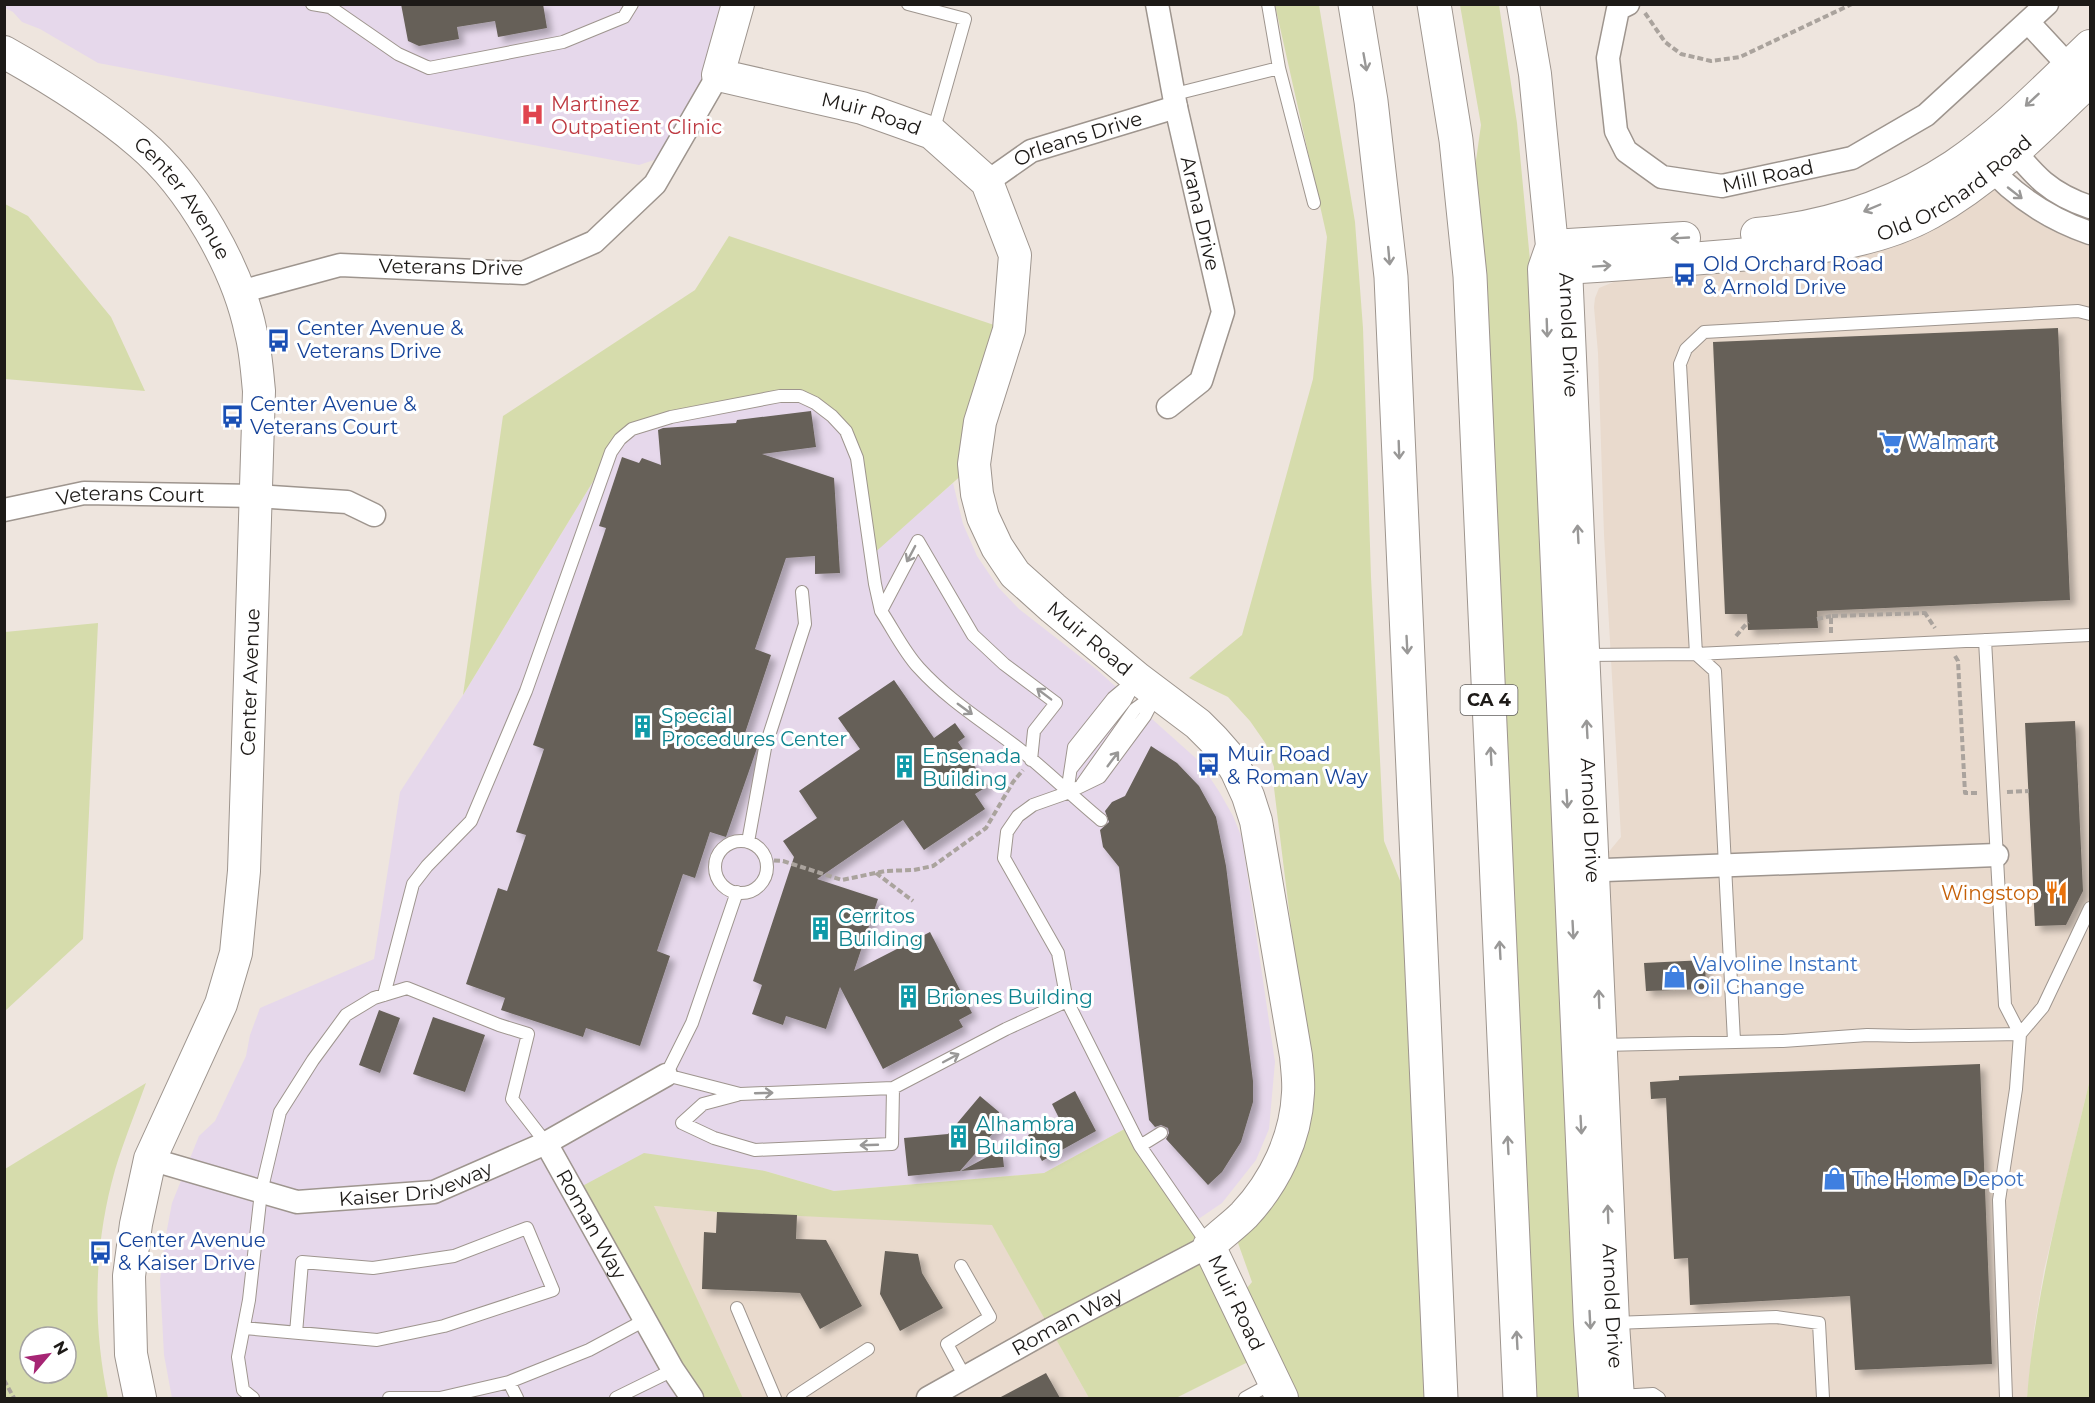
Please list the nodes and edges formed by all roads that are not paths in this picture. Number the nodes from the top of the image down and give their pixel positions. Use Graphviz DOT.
graph roads {
  1 [pos="312,4"];
  2 [pos="632,4"];
  3 [pos="738,4"];
  4 [pos="909,4"];
  5 [pos="1157,4"];
  6 [pos="1268,4"];
  7 [pos="1355,4"];
  8 [pos="1434,4"];
  9 [pos="1522,4"];
  10 [pos="1628,4"];
  11 [pos="2047,4"];
  12 [pos="330,6"];
  13 [pos="2028,22"];
  14 [pos="4,52"];
  15 [pos="1279,68"];
  16 [pos="2084,69"];
  17 [pos="718,75"];
  18 [pos="1175,101"];
  19 [pos="932,133"];
  20 [pos="1995,151"];
  21 [pos="987,182"];
  22 [pos="1314,202"];
  23 [pos="2091,207"];
  24 [pos="2091,233"];
  25 [pos="1554,261"];
  26 [pos="240,292"];
  27 [pos="2091,314"];
  28 [pos="1168,407"];
  29 [pos="256,496"];
  30 [pos="4,510"];
  31 [pos="374,515"];
  32 [pos="802,592"];
  33 [pos="881,611"];
  34 [pos="2091,635"];
  35 [pos="1985,640"];
  36 [pos="1696,654"];
  37 [pos="1584,655"];
  38 [pos="1147,686"];
  39 [pos="1031,759"];
  40 [pos="1067,793"];
  41 [pos="1101,820"];
  42 [pos="748,842"];
  43 [pos="1997,855"];
  44 [pos="1725,865"];
  45 [pos="1582,871"];
  46 [pos="737,892"];
  47 [pos="2091,908"];
  48 [pos="384,995"];
  49 [pos="1067,1001"];
  50 [pos="2020,1034"];
  51 [pos="1734,1041"];
  52 [pos="1601,1046"];
  53 [pos="666,1075"];
  54 [pos="893,1088"];
  55 [pos="740,1094"];
  56 [pos="1161,1134"];
  57 [pos="546,1143"];
  58 [pos="1140,1146"];
  59 [pos="150,1160"];
  60 [pos="261,1192"];
  61 [pos="1209,1246"];
  62 [pos="961,1266"];
  63 [pos="738,1308"];
  64 [pos="645,1320"];
  65 [pos="1613,1323"];
  66 [pos="244,1328"];
  67 [pos="296,1333"];
  68 [pos="868,1349"];
  69 [pos="673,1370"];
  70 [pos="965,1377"];
  71 [pos="509,1382"];
  72 [pos="1279,1390"];
  73 [pos="629,1396"];
  74 [pos="140,1398"];
  75 [pos="253,1398"];
  76 [pos="389,1398"];
  77 [pos="517,1398"];
  78 [pos="616,1398"];
  79 [pos="692,1398"];
  80 [pos="775,1398"];
  81 [pos="793,1398"];
  82 [pos="928,1398"];
  83 [pos="1245,1398"];
  84 [pos="1441,1398"];
  85 [pos="1520,1398"];
  86 [pos="1611,1398"];
  87 [pos="1659,1398"];
  88 [pos="1822,1398"];
  89 [pos="2006,1398"];
  1 -- 12 [label="lane"];
  2 -- 12 [label="lane"];
  3 -- 17 [label="street"];
  4 -- 19 [label="lane"];
  5 -- 18 [label="street, Arana Drive"];
  6 -- 15 [label="lane"];
  7 -- 84 [label="highway, one-way"];
  85 -- 8 [label="highway, CA 4, one-way"];
  9 -- 25 [label="street, Arnold Drive"];
  10 -- 13 [label="street, Mill Road"];
  11 -- 13 [label="street, Mill Road"];
  13 -- 16 [label="street"];
  14 -- 26 [label="street, Center Avenue"];
  15 -- 18 [label="lane"];
  15 -- 22 [label="lane"];
  16 -- 20 [label="street, Old Orchard Road"];
  17 -- 19 [label="street, Muir Road"];
  17 -- 26 [label="street, Veterans Drive"];
  18 -- 21 [label="street, Orleans Drive"];
  18 -- 28 [label="street, Arana Drive"];
  19 -- 21 [label="street, Muir Road"];
  20 -- 23 [label="street"];
  20 -- 24 [label="street, one-way"];
  20 -- 25 [label="street, Old Orchard Road"];
  21 -- 38 [label="street, Muir Road"];
  37 -- 25 [label="street, Arnold Drive, one-way"];
  25 -- 45 [label="street, Arnold Drive, one-way"];
  26 -- 29 [label="street, Center Avenue"];
  27 -- 36 [label="lane"];
  29 -- 30 [label="street, Veterans Court"];
  29 -- 31 [label="street, Veterans Court"];
  29 -- 59 [label="street, Center Avenue"];
  32 -- 42 [label="lane"];
  33 -- 39 [label="lane, one-way"];
  39 -- 33 [label="lane, one-way"];
  33 -- 48 [label="lane"];
  34 -- 35 [label="lane"];
  35 -- 36 [label="lane"];
  35 -- 43 [label="lane"];
  36 -- 37 [label="lane"];
  36 -- 44 [label="lane"];
  45 -- 37 [label="street, Arnold Drive, one-way"];
  38 -- 40 [label="lane"];
  40 -- 38 [label="lane, one-way"];
  38 -- 61 [label="street, Muir Road"];
  39 -- 40 [label="lane"];
  40 -- 41 [label="lane"];
  40 -- 49 [label="lane"];
  42 -- 46 [label="lane"];
  42 -- 46 [label="lane"];
  43 -- 44 [label="street"];
  43 -- 50 [label="lane"];
  44 -- 45 [label="street"];
  44 -- 51 [label="lane"];
  52 -- 45 [label="street, Arnold Drive, one-way"];
  45 -- 86 [label="street, Arnold Drive, one-way"];
  46 -- 53 [label="lane"];
  47 -- 50 [label="lane"];
  48 -- 57 [label="lane"];
  48 -- 60 [label="lane"];
  54 -- 49 [label="lane, one-way"];
  49 -- 58 [label="lane"];
  50 -- 51 [label="lane"];
  50 -- 89 [label="lane"];
  51 -- 52 [label="lane"];
  65 -- 52 [label="street, Arnold Drive, one-way"];
  53 -- 55 [label="lane"];
  53 -- 57 [label="street, Kaiser Driveway"];
  55 -- 54 [label="lane, one-way"];
  54 -- 55 [label="lane, one-way"];
  56 -- 58 [label="lane"];
  57 -- 60 [label="street, Kaiser Driveway"];
  57 -- 64 [label="street, Roman Way"];
  58 -- 61 [label="lane"];
  59 -- 60 [label="street, Kaiser Driveway"];
  59 -- 74 [label="street, Center Avenue"];
  60 -- 66 [label="lane"];
  61 -- 70 [label="street, Roman Way"];
  61 -- 72 [label="street, Muir Road"];
  62 -- 70 [label="lane"];
  63 -- 80 [label="lane"];
  64 -- 69 [label="street, Roman Way"];
  64 -- 71 [label="lane"];
  65 -- 86 [label="street, Arnold Drive"];
  65 -- 88 [label="lane"];
  66 -- 67 [label="lane"];
  66 -- 75 [label="lane"];
  67 -- 67 [label="lane"];
  68 -- 81 [label="lane"];
  69 -- 73 [label="lane"];
  69 -- 79 [label="street, Roman Way"];
  70 -- 82 [label="street, Roman Way"];
  71 -- 76 [label="lane"];
  71 -- 77 [label="lane"];
  72 -- 83 [label="lane"];
  73 -- 78 [label="lane"];
  86 -- 87 [label="lane"];
}
